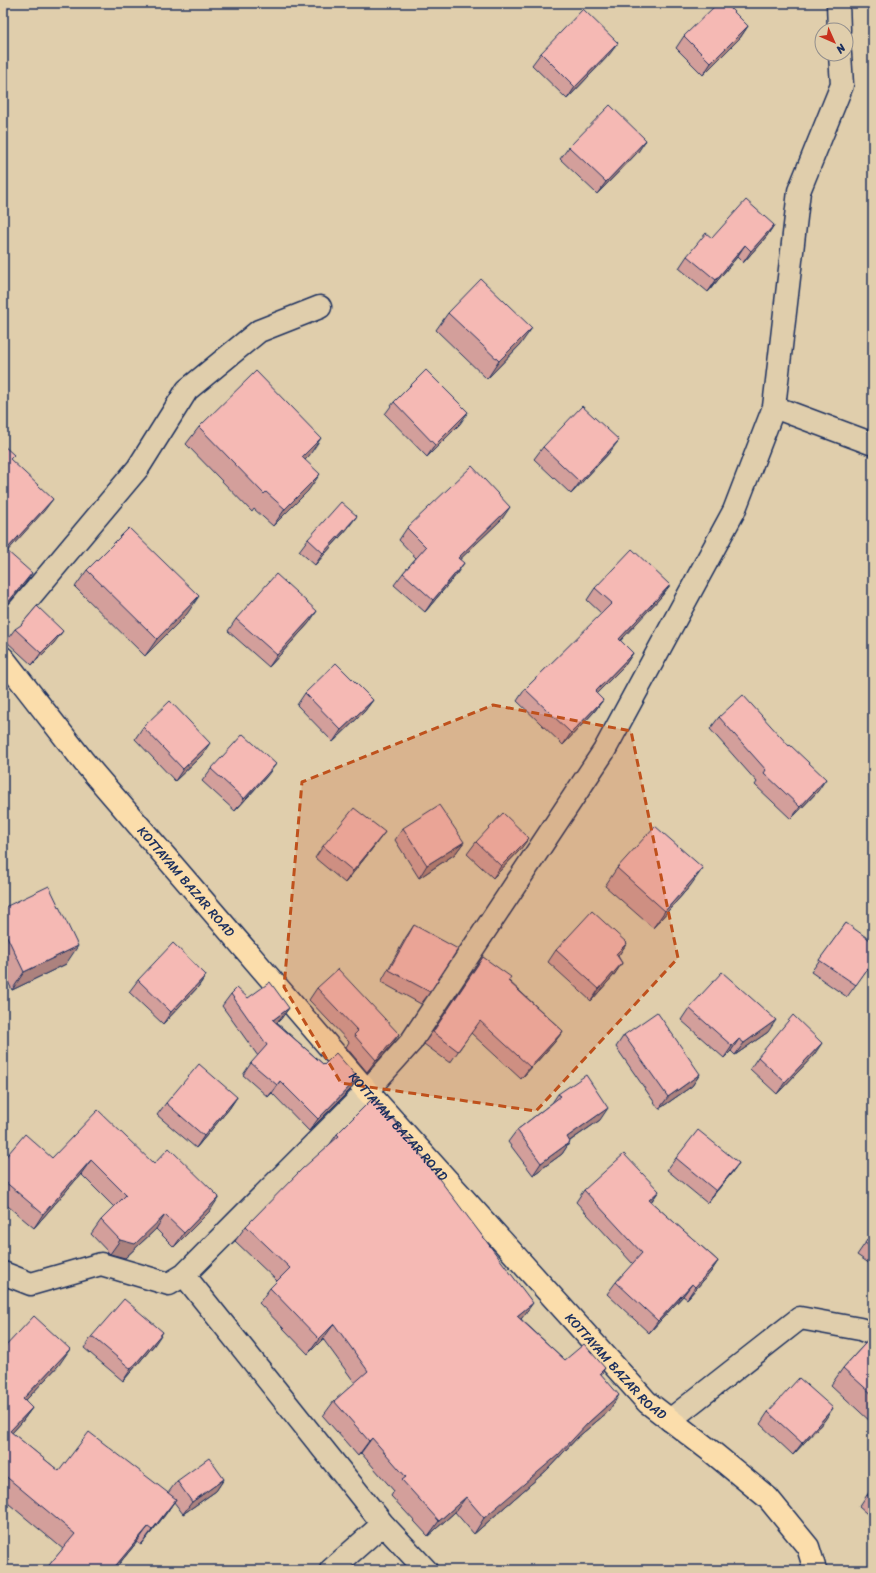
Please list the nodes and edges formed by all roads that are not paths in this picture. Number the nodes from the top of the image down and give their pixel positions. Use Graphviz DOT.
graph roads {
  1 [pos="838,3"];
  2 [pos="839,22"];
  3 [pos="841,62"];
  4 [pos="320,307"];
  5 [pos="774,407"];
  6 [pos="873,444"];
  7 [pos="3,630"];
  8 [pos="3,658"];
  9 [pos="367,1091"];
  10 [pos="3,1273"];
  11 [pos="184,1275"];
  12 [pos="873,1334"];
  13 [pos="670,1420"];
  14 [pos="383,1524"];
  15 [pos="331,1570"];
  16 [pos="426,1570"];
  17 [pos="815,1570"];
  1 -- 2 [label="street"];
  3 -- 5 [label="street"];
  4 -- 7 [label="street"];
  5 -- 6 [label="street"];
  5 -- 9 [label="street"];
  8 -- 9 [label="main road, KOTTAYAM BAZAR ROAD"];
  9 -- 11 [label="street"];
  9 -- 13 [label="main road, KOTTAYAM BAZAR ROAD"];
  10 -- 11 [label="street"];
  11 -- 14 [label="street"];
  12 -- 13 [label="street"];
  13 -- 17 [label="main road, KOTTAYAM BAZAR ROAD"];
  14 -- 15 [label="street"];
  14 -- 16 [label="street"];
}
